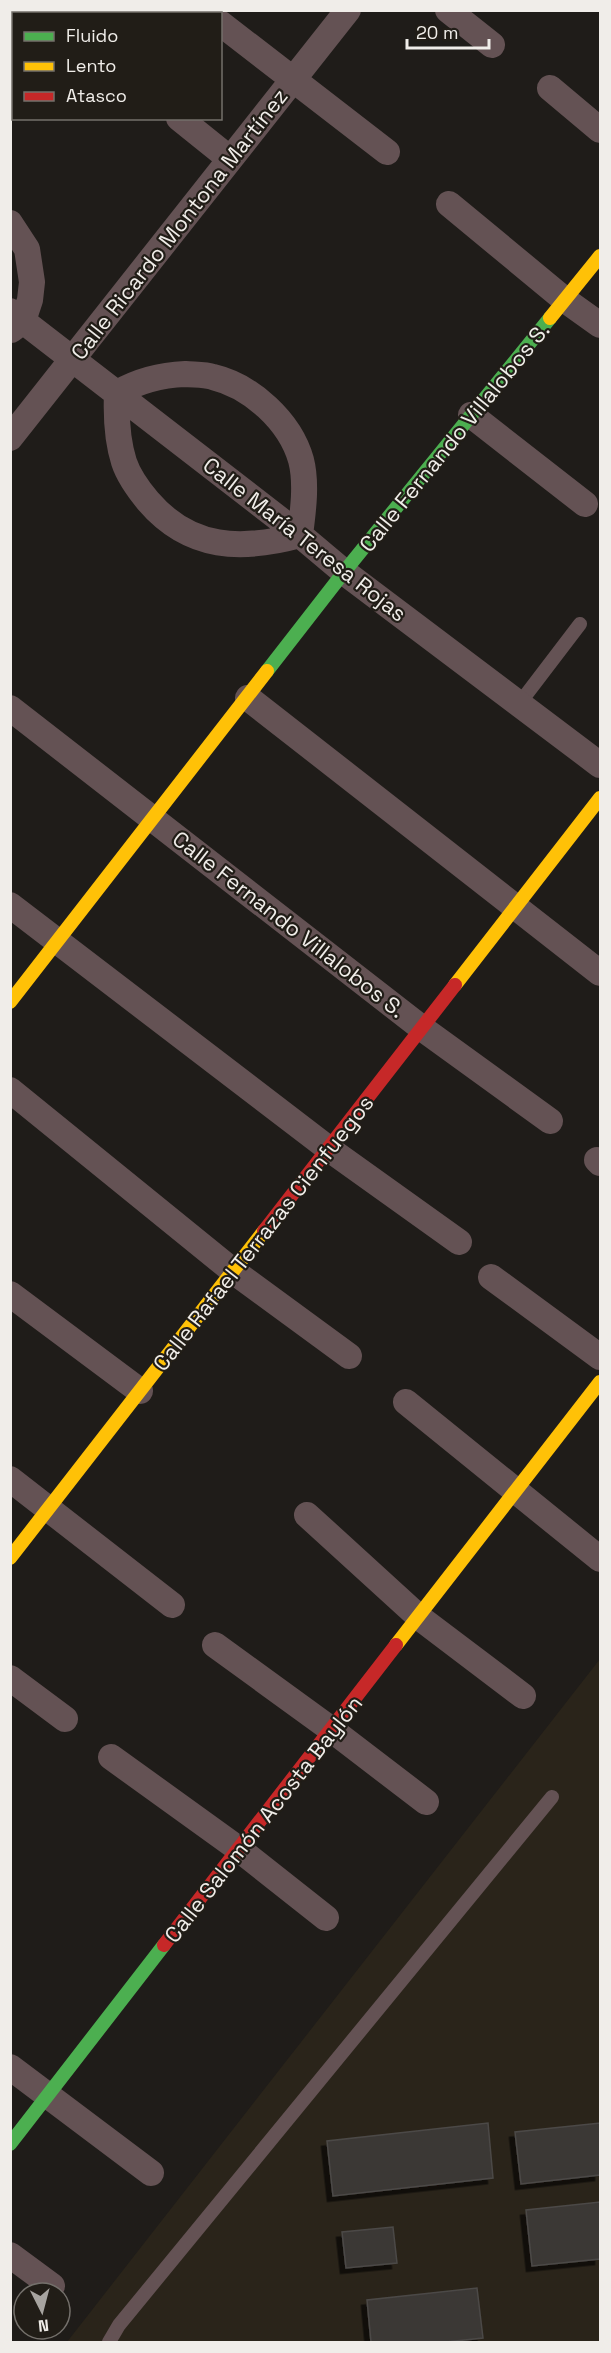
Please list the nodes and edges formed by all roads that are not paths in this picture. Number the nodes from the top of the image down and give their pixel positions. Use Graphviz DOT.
graph roads {
  1 [pos="348,10"];
  2 [pos="448,10"];
  3 [pos="222,25"];
  4 [pos="492,45"];
  5 [pos="294,81"];
  6 [pos="550,88"];
  7 [pos="181,120"];
  8 [pos="600,130"];
  9 [pos="387,152"];
  10 [pos="230,159"];
  11 [pos="448,204"];
  12 [pos="10,223"];
  13 [pos="600,256"];
  14 [pos="565,300"];
  15 [pos="15,321"];
  16 [pos="600,325"];
  17 [pos="72,359"];
  18 [pos="117,393"];
  19 [pos="471,415"];
  20 [pos="10,438"];
  21 [pos="585,504"];
  22 [pos="300,535"];
  23 [pos="344,572"];
  24 [pos="579,624"];
  25 [pos="248,698"];
  26 [pos="519,704"];
  27 [pos="10,708"];
  28 [pos="600,765"];
  29 [pos="600,798"];
  30 [pos="155,819"];
  31 [pos="10,905"];
  32 [pos="516,909"];
  33 [pos="58,942"];
  34 [pos="600,973"];
  35 [pos="10,1002"];
  36 [pos="423,1029"];
  37 [pos="10,1090"];
  38 [pos="550,1121"];
  39 [pos="329,1149"];
  40 [pos="459,1242"];
  41 [pos="233,1271"];
  42 [pos="492,1277"];
  43 [pos="10,1294"];
  44 [pos="349,1356"];
  45 [pos="600,1357"];
  46 [pos="600,1382"];
  47 [pos="140,1391"];
  48 [pos="406,1401"];
  49 [pos="10,1479"];
  50 [pos="516,1493"];
  51 [pos="49,1509"];
  52 [pos="307,1515"];
  53 [pos="10,1558"];
  54 [pos="600,1559"];
  55 [pos="172,1605"];
  56 [pos="420,1618"];
  57 [pos="215,1645"];
  58 [pos="10,1678"];
  59 [pos="523,1696"];
  60 [pos="65,1719"];
  61 [pos="332,1730"];
  62 [pos="111,1756"];
  63 [pos="552,1797"];
  64 [pos="426,1802"];
  65 [pos="240,1850"];
  66 [pos="326,1918"];
  67 [pos="10,2067"];
  68 [pos="48,2096"];
  69 [pos="10,2144"];
  70 [pos="151,2173"];
  71 [pos="10,2254"];
  72 [pos="45,2281"];
  73 [pos="109,2343"];
  1 -- 5 [label="street, Calle Ricardo Montona Martínez"];
  2 -- 4 [label="street"];
  3 -- 5 [label="street"];
  5 -- 9 [label="street"];
  5 -- 10 [label="street, Calle Ricardo Montona Martínez"];
  6 -- 8 [label="street"];
  7 -- 10 [label="street"];
  10 -- 17 [label="street, Calle Ricardo Montona Martínez"];
  11 -- 14 [label="street"];
  12 -- 15 [label="street"];
  13 -- 14 [label="street, Calle Fernando Villalobos S."];
  14 -- 16 [label="street"];
  14 -- 19 [label="street, Calle Fernando Villalobos S."];
  15 -- 17 [label="street, Calle María Teresa Rojas"];
  17 -- 18 [label="street, Calle María Teresa Rojas"];
  17 -- 20 [label="street, Calle Ricardo Montona Martínez"];
  18 -- 22 [label="street, Calle María Teresa Rojas"];
  18 -- 22 [label="street"];
  18 -- 22 [label="street"];
  19 -- 21 [label="street"];
  19 -- 23 [label="street, Calle Fernando Villalobos S."];
  22 -- 23 [label="street, Calle María Teresa Rojas"];
  23 -- 25 [label="street, Calle Fernando Villalobos S."];
  23 -- 26 [label="street, Calle María Teresa Rojas"];
  24 -- 26 [label="lane"];
  25 -- 30 [label="street, Calle Fernando Villalobos S."];
  25 -- 32 [label="street"];
  26 -- 28 [label="street, Calle María Teresa Rojas"];
  27 -- 30 [label="street, Calle Fernando Villalobos S."];
  29 -- 32 [label="street, Calle Rafael Terrazas Cienfuegos"];
  30 -- 33 [label="street, Calle Fernando Villalobos S."];
  30 -- 36 [label="street, Calle Fernando Villalobos S."];
  31 -- 33 [label="street"];
  32 -- 34 [label="street"];
  32 -- 36 [label="street, Calle Rafael Terrazas Cienfuegos"];
  33 -- 35 [label="street, Calle Fernando Villalobos S."];
  33 -- 39 [label="street"];
  36 -- 38 [label="street, Calle Fernando Villalobos S."];
  36 -- 39 [label="street, Calle Rafael Terrazas Cienfuegos"];
  37 -- 41 [label="street"];
  39 -- 40 [label="street"];
  39 -- 41 [label="street, Calle Rafael Terrazas Cienfuegos"];
  41 -- 44 [label="street"];
  41 -- 47 [label="street, Calle Rafael Terrazas Cienfuegos"];
  42 -- 45 [label="street"];
  43 -- 47 [label="street"];
  46 -- 50 [label="street, Calle Salomón Acosta Baylón"];
  47 -- 51 [label="street, Calle Rafael Terrazas Cienfuegos"];
  48 -- 50 [label="street"];
  49 -- 51 [label="street"];
  50 -- 54 [label="street"];
  50 -- 56 [label="street, Calle Salomón Acosta Baylón"];
  51 -- 53 [label="street, Calle Rafael Terrazas Cienfuegos"];
  51 -- 55 [label="street"];
  52 -- 56 [label="street"];
  56 -- 59 [label="street"];
  56 -- 61 [label="street, Calle Salomón Acosta Baylón"];
  57 -- 61 [label="street"];
  58 -- 60 [label="street"];
  61 -- 64 [label="street"];
  61 -- 65 [label="street, Calle Salomón Acosta Baylón"];
  62 -- 65 [label="street"];
  63 -- 73 [label="lane"];
  65 -- 66 [label="street"];
  65 -- 68 [label="street, Calle Salomón Acosta Baylón"];
  67 -- 68 [label="street"];
  68 -- 69 [label="street, Calle Salomón Acosta Baylón"];
  68 -- 70 [label="street"];
  71 -- 72 [label="street"];
}
